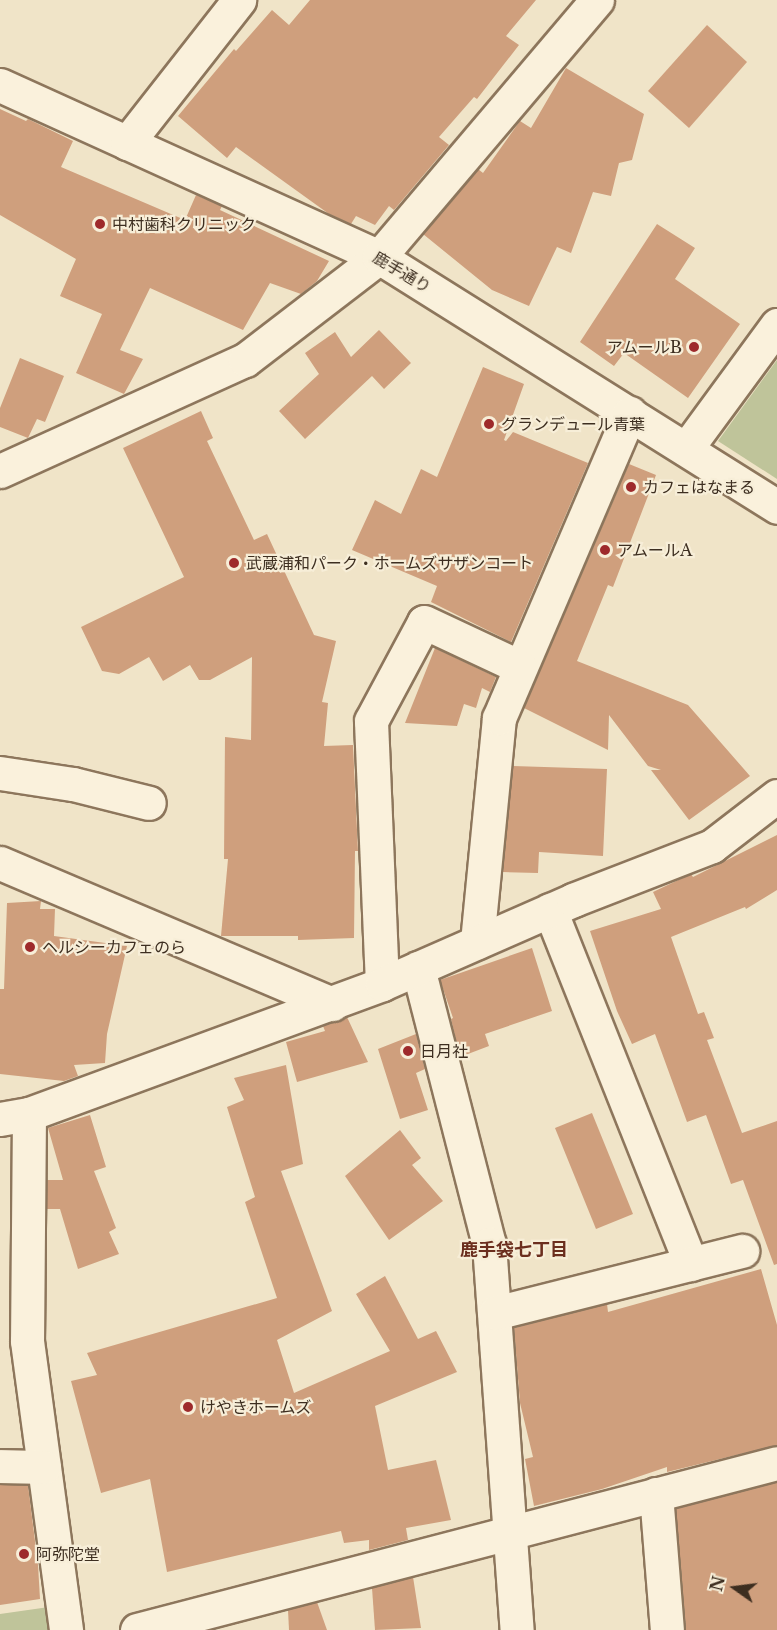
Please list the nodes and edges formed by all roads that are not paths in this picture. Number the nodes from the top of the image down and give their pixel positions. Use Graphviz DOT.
graph roads {
  1 [pos="239,0"];
  2 [pos="597,0"];
  3 [pos="0,85"];
  4 [pos="127,143"];
  5 [pos="379,257"];
  6 [pos="777,325"];
  7 [pos="630,413"];
  8 [pos="686,449"];
  9 [pos="0,471"];
  10 [pos="777,507"];
  11 [pos="520,667"];
  12 [pos="0,773"];
  13 [pos="777,796"];
  14 [pos="149,803"];
  15 [pos="0,863"];
  16 [pos="550,910"];
  17 [pos="477,942"];
  18 [pos="418,968"];
  19 [pos="382,984"];
  20 [pos="332,1004"];
  21 [pos="15,1117"];
  22 [pos="742,1251"];
  23 [pos="691,1264"];
  24 [pos="495,1313"];
  25 [pos="777,1463"];
  26 [pos="0,1466"];
  27 [pos="44,1467"];
  28 [pos="656,1494"];
  29 [pos="510,1533"];
  30 [pos="66,1630"];
  31 [pos="136,1630"];
  32 [pos="517,1630"];
  33 [pos="667,1630"];
  1 -- 4 [label="street"];
  2 -- 5 [label="street"];
  3 -- 4 [label="street, 鹿手通り"];
  4 -- 5 [label="street, 鹿手通り"];
  5 -- 7 [label="street, 鹿手通り"];
  5 -- 9 [label="street"];
  6 -- 8 [label="street"];
  7 -- 8 [label="street, 鹿手通り"];
  7 -- 11 [label="street"];
  8 -- 10 [label="street, 鹿手通り"];
  11 -- 17 [label="street"];
  11 -- 19 [label="street"];
  12 -- 14 [label="street"];
  13 -- 16 [label="street"];
  15 -- 20 [label="street"];
  16 -- 17 [label="street"];
  16 -- 23 [label="street"];
  17 -- 18 [label="street"];
  18 -- 19 [label="street"];
  18 -- 24 [label="street"];
  19 -- 20 [label="street"];
  20 -- 21 [label="street"];
  21 -- 27 [label="street"];
  22 -- 23 [label="street"];
  23 -- 24 [label="street"];
  24 -- 29 [label="street"];
  25 -- 28 [label="street"];
  26 -- 27 [label="street"];
  27 -- 30 [label="street"];
  28 -- 29 [label="street"];
  28 -- 33 [label="street"];
  29 -- 31 [label="street"];
  29 -- 32 [label="street"];
}
